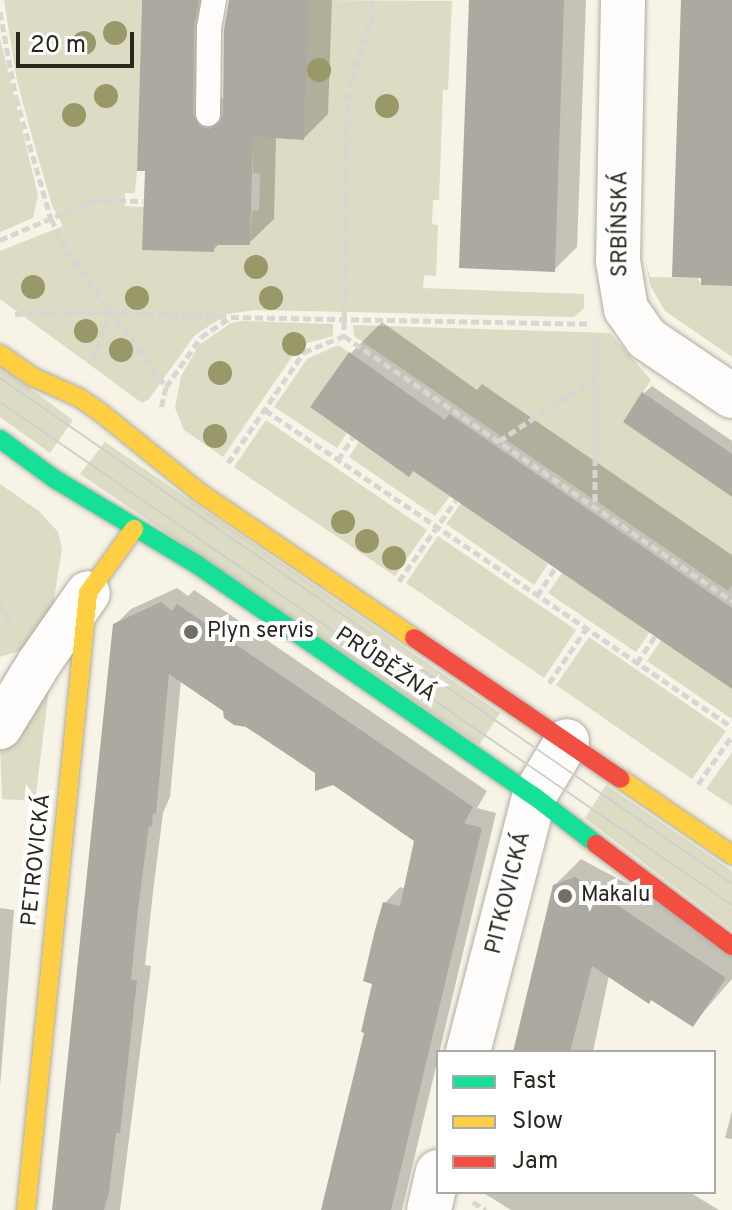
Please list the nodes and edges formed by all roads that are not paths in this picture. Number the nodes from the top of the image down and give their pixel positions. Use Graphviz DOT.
graph roads {
  1 [pos="214,0"];
  2 [pos="623,0"];
  3 [pos="208,114"];
  4 [pos="0,354"];
  5 [pos="732,396"];
  6 [pos="0,439"];
  7 [pos="134,529"];
  8 [pos="88,593"];
  9 [pos="0,727"];
  10 [pos="567,741"];
  11 [pos="534,796"];
  12 [pos="732,855"];
  13 [pos="732,946"];
  14 [pos="469,1050"];
  15 [pos="26,1210"];
  1 -- 3 [label="lane"];
  2 -- 5 [label="street, SRBÍNSKÁ"];
  4 -- 10 [label="main road, PRŮBĚŽNÁ"];
  6 -- 7 [label="main road, PRŮBĚŽNÁ"];
  7 -- 8 [label="main road, PETROVICKÁ"];
  7 -- 11 [label="main road, PRŮBĚŽNÁ"];
  8 -- 9 [label="street"];
  8 -- 15 [label="main road, PETROVICKÁ"];
  10 -- 11 [label="street, PITKOVICKÁ"];
  10 -- 12 [label="main road, PRŮBĚŽNÁ"];
  11 -- 13 [label="main road, PRŮBĚŽNÁ"];
  11 -- 14 [label="street, PITKOVICKÁ"];
}
